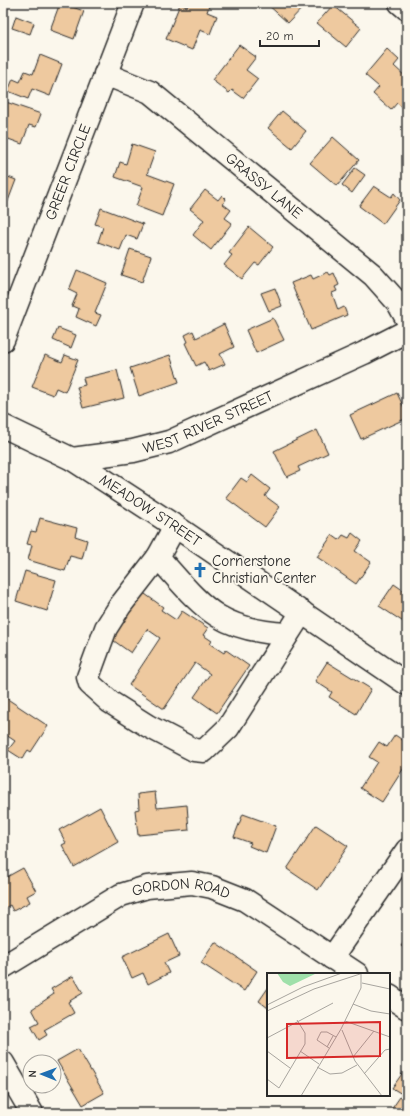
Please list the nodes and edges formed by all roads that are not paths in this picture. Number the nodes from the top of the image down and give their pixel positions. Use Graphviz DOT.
graph roads {
  1 [pos="133,3"];
  2 [pos="400,3"];
  3 [pos="407,8"];
  4 [pos="106,74"];
  5 [pos="407,319"];
  6 [pos="407,331"];
  7 [pos="3,340"];
  8 [pos="3,426"];
  9 [pos="72,459"];
  10 [pos="175,526"];
  11 [pos="158,557"];
  12 [pos="302,612"];
  13 [pos="287,634"];
  14 [pos="407,684"];
  15 [pos="407,850"];
  16 [pos="332,958"];
  17 [pos="3,967"];
  18 [pos="354,973"];
  19 [pos="390,997"];
  20 [pos="407,1008"];
  21 [pos="3,1063"];
  22 [pos="32,1113"];
  1 -- 4 [label="street, GREER CIRCLE"];
  2 -- 3 [label="street"];
  4 -- 5 [label="street, GRASSY LANE"];
  4 -- 7 [label="street, GREER CIRCLE"];
  6 -- 9 [label="street, WEST RIVER STREET"];
  8 -- 9 [label="street"];
  9 -- 10 [label="street, MEADOW STREET"];
  10 -- 11 [label="street"];
  10 -- 12 [label="street, MEADOW STREET"];
  11 -- 13 [label="street"];
  11 -- 13 [label="street"];
  12 -- 13 [label="street"];
  12 -- 14 [label="street, MEADOW STREET"];
  15 -- 16 [label="street"];
  16 -- 17 [label="street, GORDON ROAD"];
  16 -- 18 [label="street, GORDON ROAD"];
  19 -- 20 [label="street"];
  21 -- 22 [label="street"];
}
